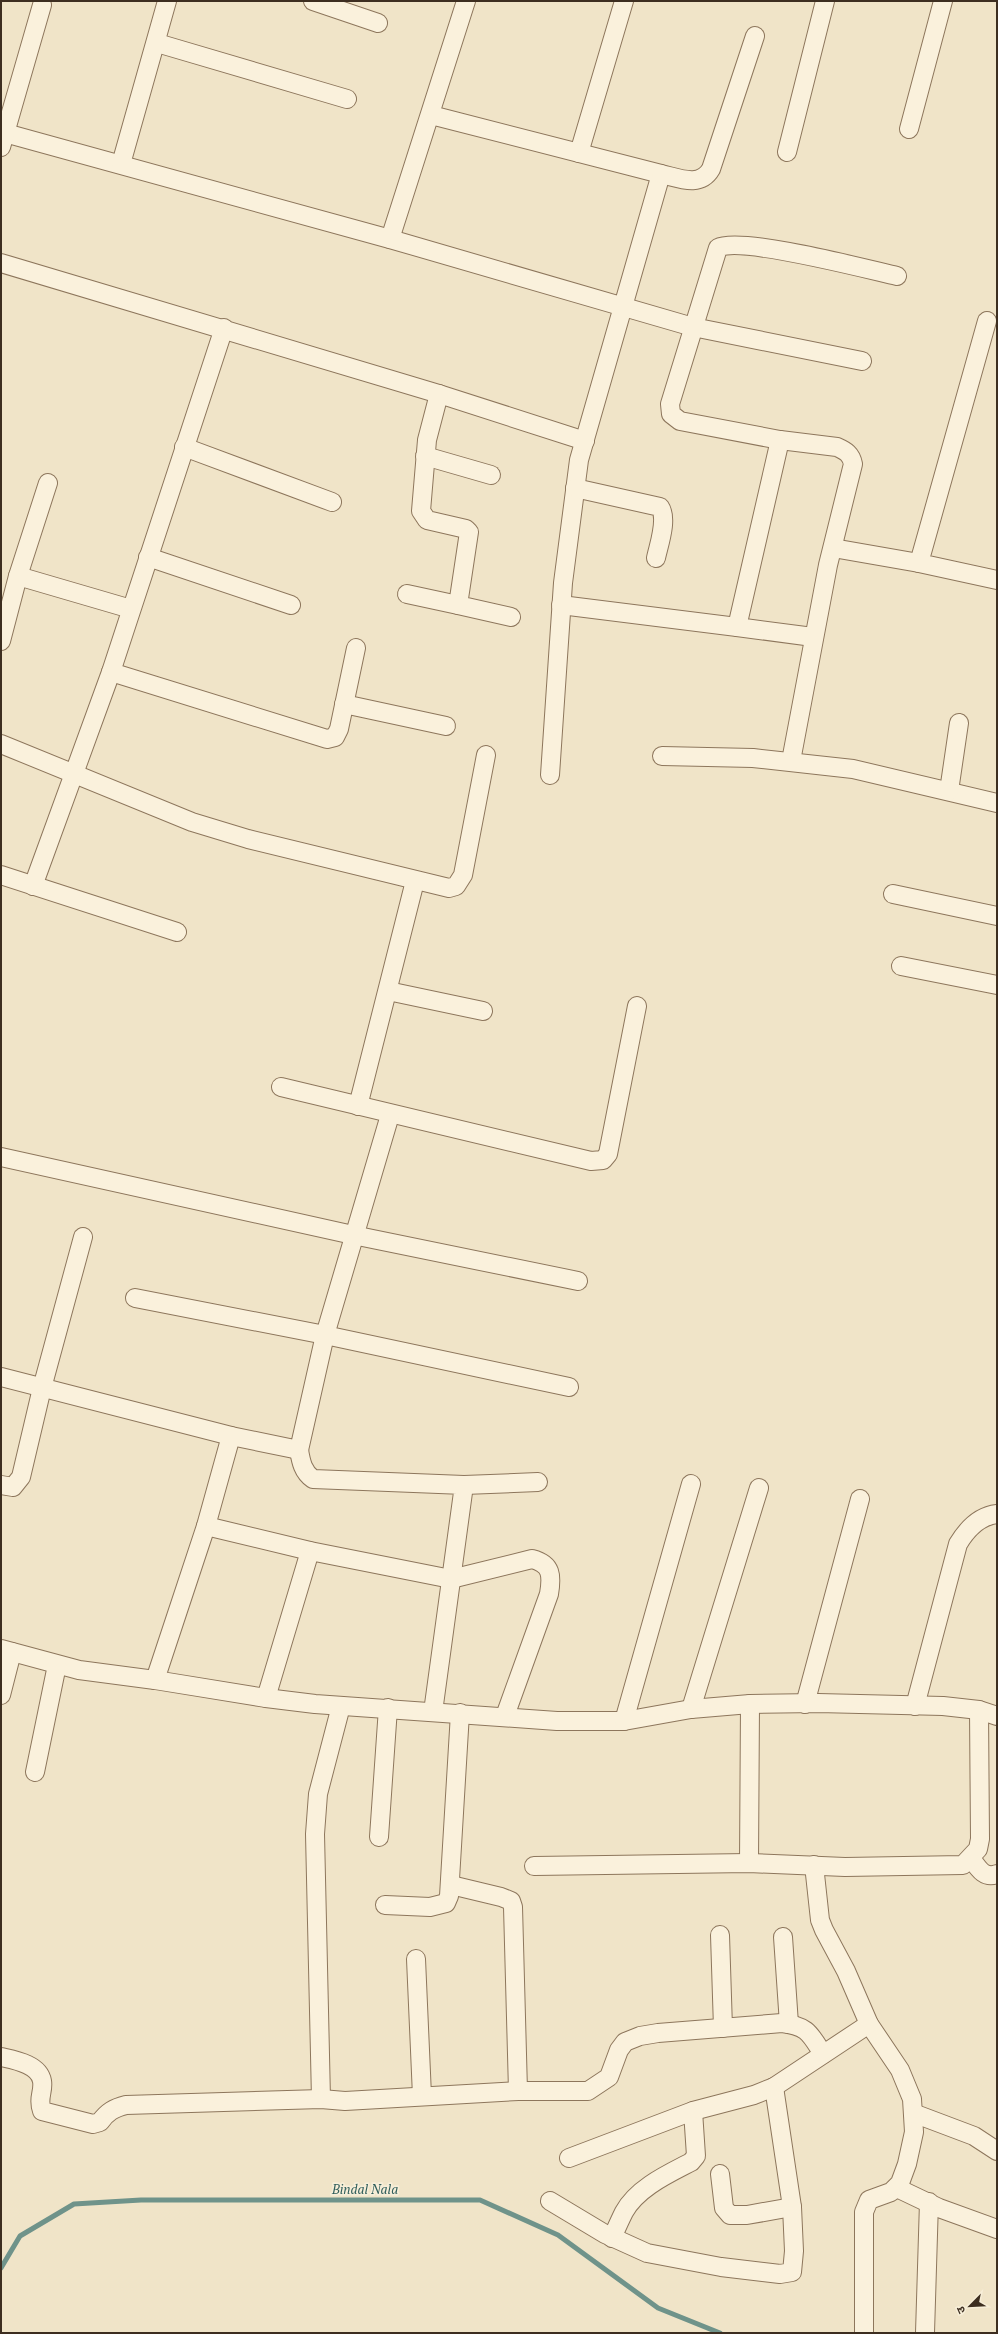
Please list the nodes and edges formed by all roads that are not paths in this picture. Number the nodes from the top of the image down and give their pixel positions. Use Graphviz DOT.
graph roads {
  1 [pos="167,1"];
  2 [pos="313,1"];
  3 [pos="466,1"];
  4 [pos="624,1"];
  5 [pos="825,1"];
  6 [pos="943,1"];
  7 [pos="42,5"];
  8 [pos="378,23"];
  9 [pos="755,36"];
  10 [pos="157,43"];
  11 [pos="347,99"];
  12 [pos="431,114"];
  13 [pos="909,129"];
  14 [pos="3,140"];
  15 [pos="787,152"];
  16 [pos="579,153"];
  17 [pos="121,164"];
  18 [pos="661,174"];
  19 [pos="390,239"];
  20 [pos="1,263"];
  21 [pos="897,276"];
  22 [pos="622,306"];
  23 [pos="987,321"];
  24 [pos="693,326"];
  25 [pos="224,328"];
  26 [pos="862,361"];
  27 [pos="440,394"];
  28 [pos="780,440"];
  29 [pos="584,441"];
  30 [pos="184,447"];
  31 [pos="426,456"];
  32 [pos="491,475"];
  33 [pos="48,483"];
  34 [pos="575,488"];
  35 [pos="332,502"];
  36 [pos="833,548"];
  37 [pos="148,557"];
  38 [pos="656,558"];
  39 [pos="919,563"];
  40 [pos="18,576"];
  41 [pos="997,580"];
  42 [pos="407,594"];
  43 [pos="291,605"];
  44 [pos="458,605"];
  45 [pos="561,605"];
  46 [pos="131,609"];
  47 [pos="511,617"];
  48 [pos="737,627"];
  49 [pos="813,637"];
  50 [pos="1,641"];
  51 [pos="356,648"];
  52 [pos="111,672"];
  53 [pos="344,704"];
  54 [pos="959,723"];
  55 [pos="446,726"];
  56 [pos="1,744"];
  57 [pos="486,755"];
  58 [pos="662,756"];
  59 [pos="791,761"];
  60 [pos="74,775"];
  61 [pos="550,775"];
  62 [pos="948,791"];
  63 [pos="997,803"];
  64 [pos="1,875"];
  65 [pos="415,881"];
  66 [pos="33,886"];
  67 [pos="893,894"];
  68 [pos="997,916"];
  69 [pos="177,932"];
  70 [pos="901,966"];
  71 [pos="997,985"];
  72 [pos="388,991"];
  73 [pos="637,1006"];
  74 [pos="483,1012"];
  75 [pos="281,1087"];
  76 [pos="358,1106"];
  77 [pos="390,1115"];
  78 [pos="1,1157"];
  79 [pos="353,1235"];
  80 [pos="83,1237"];
  81 [pos="578,1281"];
  82 [pos="135,1298"];
  83 [pos="325,1335"];
  84 [pos="1,1377"];
  85 [pos="569,1387"];
  86 [pos="42,1388"];
  87 [pos="231,1436"];
  88 [pos="299,1450"];
  89 [pos="538,1482"];
  90 [pos="691,1484"];
  91 [pos="1,1485"];
  92 [pos="464,1485"];
  93 [pos="759,1488"];
  94 [pos="860,1499"];
  95 [pos="997,1514"];
  96 [pos="206,1526"];
  97 [pos="310,1552"];
  98 [pos="451,1579"];
  99 [pos="6,1650"];
  100 [pos="57,1665"];
  101 [pos="155,1680"];
  102 [pos="1,1695"];
  103 [pos="266,1698"];
  104 [pos="750,1704"];
  105 [pos="805,1704"];
  106 [pos="342,1706"];
  107 [pos="916,1706"];
  108 [pos="388,1708"];
  109 [pos="691,1709"];
  110 [pos="979,1710"];
  111 [pos="434,1712"];
  112 [pos="460,1713"];
  113 [pos="505,1716"];
  114 [pos="997,1716"];
  115 [pos="624,1720"];
  116 [pos="35,1772"];
  117 [pos="379,1837"];
  118 [pos="971,1858"];
  119 [pos="749,1863"];
  120 [pos="814,1865"];
  121 [pos="534,1866"];
  122 [pos="997,1874"];
  123 [pos="451,1885"];
  124 [pos="385,1905"];
  125 [pos="720,1935"];
  126 [pos="783,1938"];
  127 [pos="416,1959"];
  128 [pos="789,2024"];
  129 [pos="869,2024"];
  130 [pos="723,2028"];
  131 [pos="823,2054"];
  132 [pos="1,2057"];
  133 [pos="774,2087"];
  134 [pos="518,2091"];
  135 [pos="422,2096"];
  136 [pos="321,2099"];
  137 [pos="693,2111"];
  138 [pos="913,2113"];
  139 [pos="997,2151"];
  140 [pos="569,2158"];
  141 [pos="720,2174"];
  142 [pos="897,2188"];
  143 [pos="550,2201"];
  144 [pos="929,2202"];
  145 [pos="792,2207"];
  146 [pos="997,2229"];
  147 [pos="612,2238"];
  148 [pos="864,2333"];
  149 [pos="924,2333"];
  1 -- 10 [label="street"];
  2 -- 8 [label="street"];
  3 -- 12 [label="street"];
  4 -- 16 [label="street"];
  5 -- 15 [label="street"];
  6 -- 13 [label="street"];
  7 -- 14 [label="street"];
  9 -- 18 [label="street"];
  10 -- 11 [label="street"];
  10 -- 17 [label="street"];
  12 -- 16 [label="street"];
  12 -- 19 [label="street"];
  14 -- 17 [label="street"];
  16 -- 18 [label="street"];
  17 -- 19 [label="street"];
  18 -- 22 [label="street"];
  19 -- 22 [label="street"];
  20 -- 25 [label="street"];
  21 -- 24 [label="street"];
  22 -- 24 [label="street"];
  22 -- 29 [label="street"];
  23 -- 39 [label="street"];
  24 -- 26 [label="street"];
  24 -- 28 [label="street"];
  25 -- 27 [label="street"];
  25 -- 30 [label="street"];
  27 -- 29 [label="street"];
  27 -- 31 [label="street"];
  28 -- 36 [label="street"];
  28 -- 48 [label="street"];
  29 -- 34 [label="street"];
  30 -- 35 [label="street"];
  30 -- 37 [label="street"];
  31 -- 32 [label="street"];
  31 -- 44 [label="street"];
  33 -- 40 [label="street"];
  34 -- 38 [label="street"];
  34 -- 45 [label="street"];
  36 -- 39 [label="street"];
  36 -- 49 [label="street"];
  37 -- 43 [label="street"];
  37 -- 46 [label="street"];
  39 -- 41 [label="street"];
  40 -- 46 [label="street"];
  40 -- 50 [label="street"];
  42 -- 44 [label="street"];
  44 -- 47 [label="street"];
  45 -- 48 [label="street"];
  45 -- 61 [label="street"];
  46 -- 52 [label="street"];
  48 -- 49 [label="street"];
  49 -- 59 [label="street"];
  51 -- 53 [label="street"];
  52 -- 53 [label="street"];
  52 -- 60 [label="street"];
  53 -- 55 [label="street"];
  54 -- 62 [label="street"];
  56 -- 60 [label="street"];
  57 -- 65 [label="street"];
  58 -- 59 [label="street"];
  59 -- 62 [label="street"];
  60 -- 65 [label="street"];
  60 -- 66 [label="street"];
  62 -- 63 [label="street"];
  64 -- 66 [label="street"];
  65 -- 72 [label="street"];
  66 -- 69 [label="street"];
  67 -- 68 [label="street"];
  70 -- 71 [label="street"];
  72 -- 74 [label="street"];
  72 -- 76 [label="street"];
  73 -- 77 [label="street"];
  75 -- 76 [label="street"];
  76 -- 77 [label="street"];
  77 -- 79 [label="street"];
  78 -- 79 [label="street"];
  79 -- 81 [label="street"];
  79 -- 83 [label="street"];
  80 -- 86 [label="street"];
  82 -- 83 [label="street"];
  83 -- 85 [label="street"];
  83 -- 88 [label="street"];
  84 -- 86 [label="street"];
  86 -- 87 [label="street"];
  86 -- 91 [label="street"];
  87 -- 88 [label="street"];
  87 -- 96 [label="street"];
  88 -- 92 [label="street"];
  89 -- 92 [label="street"];
  90 -- 115 [label="street"];
  92 -- 98 [label="street"];
  93 -- 109 [label="street"];
  94 -- 105 [label="street"];
  95 -- 107 [label="street"];
  96 -- 97 [label="street"];
  96 -- 101 [label="street"];
  97 -- 98 [label="street"];
  97 -- 103 [label="street"];
  98 -- 111 [label="street"];
  98 -- 113 [label="street"];
  99 -- 100 [label="street"];
  99 -- 102 [label="street"];
  100 -- 101 [label="street"];
  100 -- 116 [label="street"];
  101 -- 103 [label="street"];
  103 -- 106 [label="street"];
  104 -- 105 [label="street"];
  104 -- 109 [label="street"];
  104 -- 119 [label="street"];
  105 -- 107 [label="street"];
  106 -- 108 [label="street"];
  106 -- 136 [label="street"];
  107 -- 110 [label="street"];
  108 -- 111 [label="street"];
  108 -- 117 [label="street"];
  109 -- 115 [label="street"];
  110 -- 114 [label="street"];
  110 -- 118 [label="street"];
  111 -- 112 [label="street"];
  112 -- 113 [label="street"];
  112 -- 123 [label="street"];
  113 -- 115 [label="street"];
  118 -- 120 [label="street"];
  118 -- 122 [label="street"];
  119 -- 120 [label="street"];
  119 -- 121 [label="street"];
  120 -- 129 [label="street"];
  123 -- 124 [label="street"];
  123 -- 134 [label="street"];
  125 -- 130 [label="street"];
  126 -- 128 [label="street"];
  127 -- 135 [label="street"];
  128 -- 130 [label="street"];
  128 -- 131 [label="street"];
  129 -- 131 [label="street"];
  129 -- 138 [label="street"];
  130 -- 134 [label="street"];
  131 -- 133 [label="street"];
  132 -- 136 [label="street"];
  133 -- 137 [label="street"];
  133 -- 145 [label="street"];
  134 -- 135 [label="street"];
  135 -- 136 [label="street"];
  137 -- 140 [label="street"];
  137 -- 147 [label="street"];
  138 -- 139 [label="street"];
  138 -- 142 [label="street"];
  141 -- 145 [label="street"];
  142 -- 144 [label="street"];
  142 -- 148 [label="street"];
  143 -- 147 [label="street"];
  144 -- 146 [label="street"];
  144 -- 149 [label="street"];
  145 -- 147 [label="street"];
}
